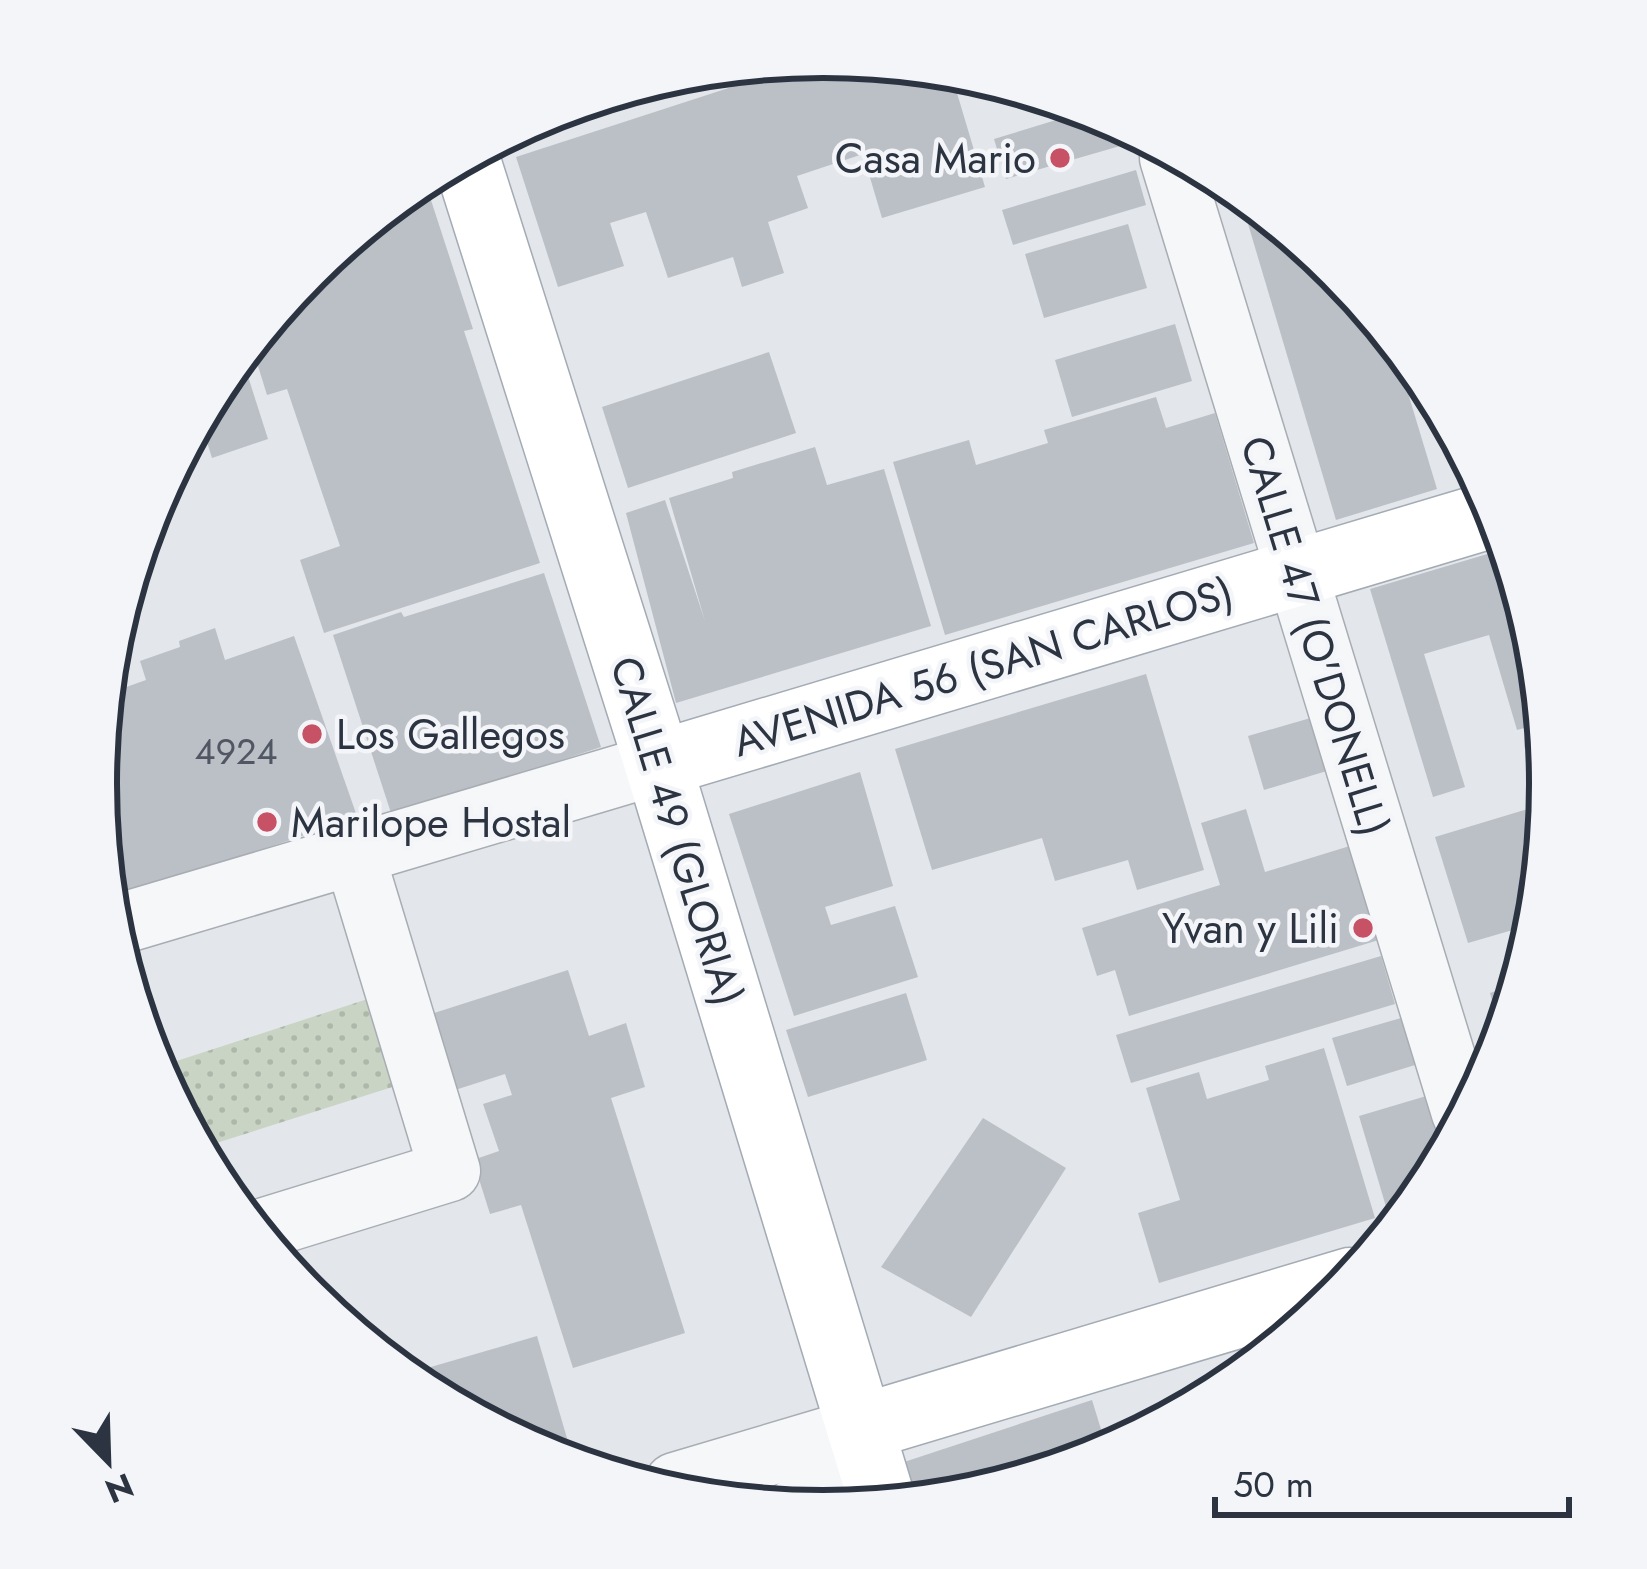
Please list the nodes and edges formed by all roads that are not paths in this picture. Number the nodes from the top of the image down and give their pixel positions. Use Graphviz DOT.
graph roads {
  1 [pos="1174,171"];
  2 [pos="471,173"];
  3 [pos="1478,519"];
  4 [pos="1295,574"];
  5 [pos="658,764"];
  6 [pos="354,854"];
  7 [pos="131,920"];
  8 [pos="1457,1097"];
  9 [pos="271,1225"];
  10 [pos="1309,1297"];
  11 [pos="873,1470"];
  12 [pos="708,1481"];
  13 [pos="830,1491"];
  1 -- 4 [label="street, CALLE 47 (O'DONELL)"];
  2 -- 5 [label="main road, CALLE 49 (GLORIA)"];
  3 -- 4 [label="main road, AVENIDA 56 (SAN CARLOS)"];
  4 -- 5 [label="main road, AVENIDA 56 (SAN CARLOS)"];
  4 -- 8 [label="street, CALLE 47 (O'DONELL)"];
  5 -- 6 [label="street, AVENIDA 56 (SAN CARLOS)"];
  5 -- 11 [label="main road, CALLE 49 (GLORIA)"];
  6 -- 7 [label="street, AVENIDA 56 (SAN CARLOS)"];
  6 -- 9 [label="street"];
  10 -- 11 [label="main road"];
  11 -- 12 [label="street"];
  11 -- 13 [label="street"];
}
